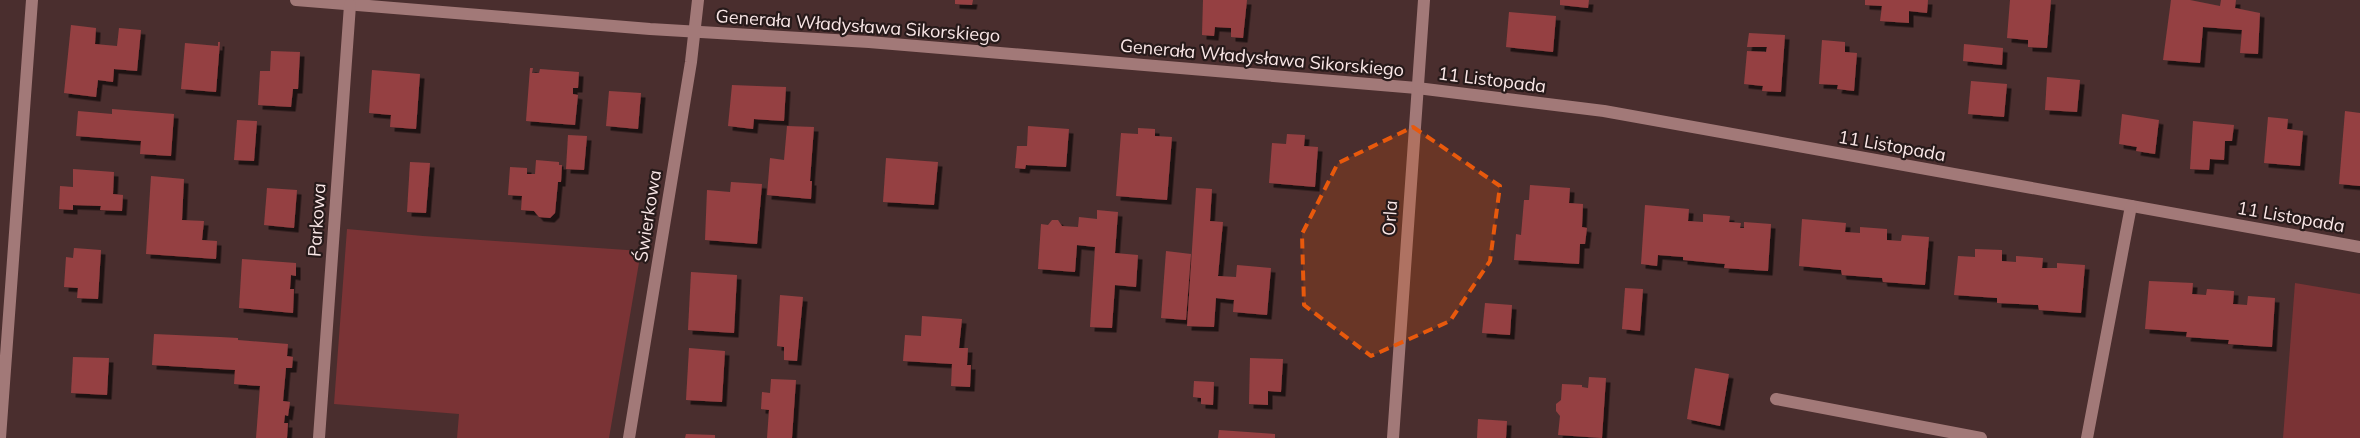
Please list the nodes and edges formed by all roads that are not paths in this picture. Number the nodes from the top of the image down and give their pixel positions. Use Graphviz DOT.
graph roads {
  1 [pos="32,0"];
  2 [pos="296,0"];
  3 [pos="698,0"];
  4 [pos="1424,0"];
  5 [pos="350,5"];
  6 [pos="695,32"];
  7 [pos="1417,88"];
  8 [pos="2130,206"];
  9 [pos="2360,247"];
  10 [pos="1776,399"];
  11 [pos="0,438"];
  12 [pos="319,438"];
  13 [pos="629,438"];
  14 [pos="1393,438"];
  15 [pos="1980,438"];
  16 [pos="2087,438"];
  1 -- 11 [label="street"];
  2 -- 5 [label="street, Generała Władysława Sikorskiego"];
  3 -- 6 [label="street, Świerkowa"];
  4 -- 7 [label="street, Orla"];
  5 -- 6 [label="street, Generała Władysława Sikorskiego"];
  5 -- 12 [label="street, Parkowa"];
  6 -- 7 [label="street, Generała Władysława Sikorskiego"];
  6 -- 13 [label="street, Świerkowa"];
  7 -- 8 [label="street, 11 Listopada"];
  7 -- 14 [label="street, Orla"];
  8 -- 9 [label="street, 11 Listopada"];
  8 -- 16 [label="street"];
  10 -- 15 [label="street"];
}
